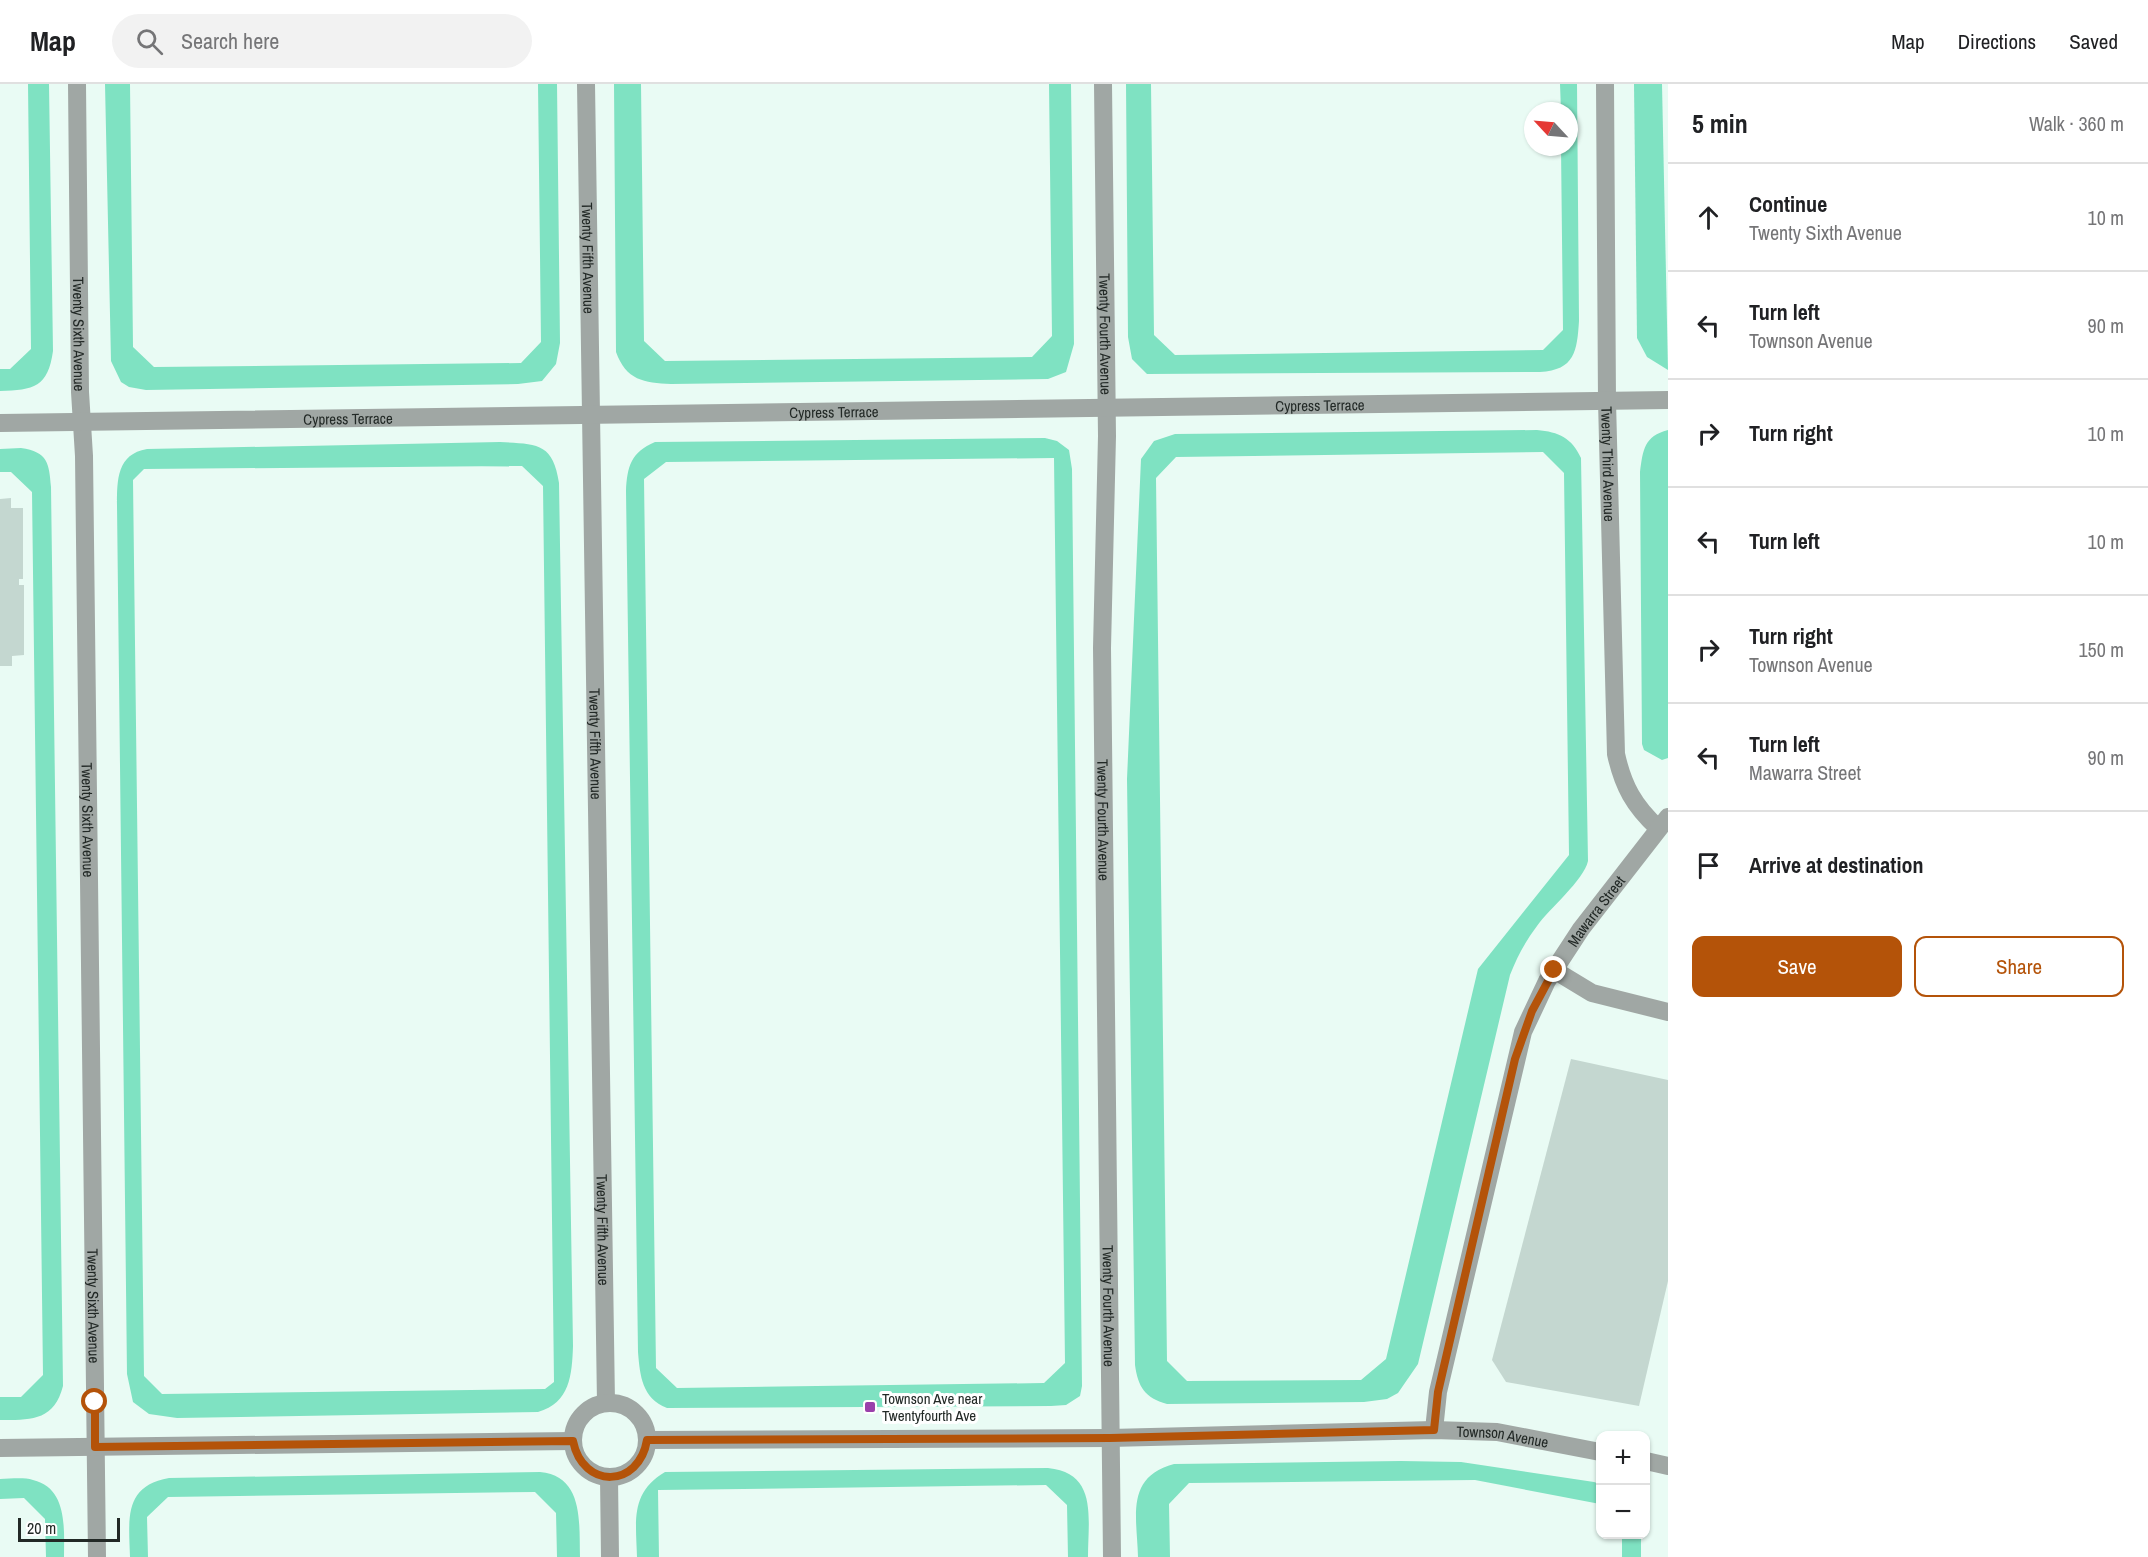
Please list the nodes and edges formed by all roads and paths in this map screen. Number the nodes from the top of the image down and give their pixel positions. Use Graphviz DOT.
graph roads {
  1 [pos="77,84"];
  2 [pos="586,84"];
  3 [pos="1103,84"];
  4 [pos="1605,84"];
  5 [pos="1668,400"];
  6 [pos="1607,401"];
  7 [pos="1107,408"];
  8 [pos="590,414"];
  9 [pos="83,422"];
  10 [pos="0,423"];
  11 [pos="1663,823"];
  12 [pos="1554,970"];
  13 [pos="1668,1012"];
  14 [pos="606,1403"];
  15 [pos="1434,1430"];
  16 [pos="1110,1438"];
  17 [pos="647,1440"];
  18 [pos="573,1441"];
  19 [pos="95,1447"];
  20 [pos="0,1448"];
  21 [pos="1596,1451"];
  22 [pos="1650,1462"];
  23 [pos="1668,1466"];
  24 [pos="609,1477"];
  25 [pos="97,1557"];
  26 [pos="610,1557"];
  27 [pos="1112,1557"];
  1 -- 9 [label="street, Twenty Sixth Avenue"];
  2 -- 8 [label="street, Twenty Fifth Avenue"];
  3 -- 7 [label="street, Twenty Fourth Avenue"];
  4 -- 6 [label="street, Twenty Third Avenue"];
  5 -- 6 [label="street, Cypress Terrace"];
  6 -- 7 [label="street, Cypress Terrace"];
  6 -- 11 [label="street, Twenty Third Avenue"];
  7 -- 8 [label="street, Cypress Terrace"];
  7 -- 16 [label="street, Twenty Fourth Avenue"];
  8 -- 9 [label="street, Cypress Terrace"];
  8 -- 14 [label="street, Twenty Fifth Avenue"];
  9 -- 10 [label="street, Cypress Terrace"];
  9 -- 19 [label="street, Twenty Sixth Avenue"];
  11 -- 12 [label="street, Mawarra Street"];
  12 -- 13 [label="street"];
  12 -- 15 [label="street, Mawarra Street"];
  14 -- 17 [label="street"];
  14 -- 18 [label="street"];
  15 -- 16 [label="street, Townson Avenue"];
  15 -- 21 [label="street, Townson Avenue"];
  16 -- 17 [label="street, Townson Avenue"];
  16 -- 27 [label="street, Twenty Fourth Avenue"];
  17 -- 24 [label="street"];
  18 -- 19 [label="street"];
  18 -- 24 [label="street"];
  19 -- 20 [label="street"];
  19 -- 25 [label="street, Twenty Sixth Avenue"];
  22 -- 23 [label="street"];
  24 -- 26 [label="street"];
}
